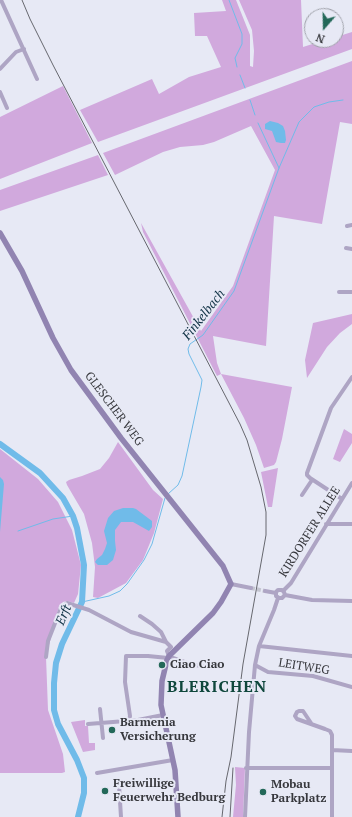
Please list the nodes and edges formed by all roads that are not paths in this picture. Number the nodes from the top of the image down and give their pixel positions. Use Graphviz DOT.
graph roads {
  1 [pos="1,0"];
  2 [pos="2,7"];
  3 [pos="24,49"];
  4 [pos="0,69"];
  5 [pos="37,79"];
  6 [pos="0,92"];
  7 [pos="7,108"];
  8 [pos="0,233"];
  9 [pos="346,248"];
  10 [pos="352,248"];
  11 [pos="339,292"];
  12 [pos="352,292"];
  13 [pos="352,377"];
  14 [pos="312,480"];
  15 [pos="352,483"];
  16 [pos="302,495"];
  17 [pos="342,499"];
  18 [pos="326,524"];
  19 [pos="352,524"];
  20 [pos="231,584"];
  21 [pos="251,588"];
  22 [pos="265,590"];
  23 [pos="284,593"];
  24 [pos="277,596"];
  25 [pos="352,601"];
  26 [pos="140,616"];
  27 [pos="166,642"];
  28 [pos="259,646"];
  29 [pos="352,656"];
  30 [pos="46,657"];
  31 [pos="169,657"];
  32 [pos="255,665"];
  33 [pos="212,668"];
  34 [pos="352,687"];
  35 [pos="100,709"];
  36 [pos="162,715"];
  37 [pos="129,720"];
  38 [pos="101,722"];
  39 [pos="311,723"];
  40 [pos="88,724"];
  41 [pos="103,738"];
  42 [pos="332,750"];
  43 [pos="352,751"];
  44 [pos="173,760"];
  45 [pos="246,768"];
  46 [pos="332,768"];
  47 [pos="97,773"];
  48 [pos="119,785"];
  49 [pos="121,817"];
  50 [pos="178,817"];
  51 [pos="244,817"];
  52 [pos="332,817"];
  1 -- 2 [label="street"];
  2 -- 3 [label="street"];
  3 -- 4 [label="street"];
  3 -- 5 [label="street"];
  6 -- 7 [label="street"];
  8 -- 20 [label="street, GLESCHER WEG"];
  9 -- 10 [label="street"];
  11 -- 12 [label="street"];
  13 -- 14 [label="street"];
  14 -- 16 [label="street"];
  14 -- 17 [label="street"];
  15 -- 17 [label="street, KIRDORFER ALLEE"];
  17 -- 18 [label="street, KIRDORFER ALLEE"];
  18 -- 19 [label="street"];
  18 -- 23 [label="street, KIRDORFER ALLEE"];
  20 -- 21 [label="street"];
  20 -- 31 [label="street"];
  22 -- 24 [label="street"];
  23 -- 24 [label="street"];
  23 -- 24 [label="street"];
  23 -- 25 [label="street"];
  24 -- 28 [label="street"];
  26 -- 27 [label="street"];
  27 -- 30 [label="street"];
  27 -- 31 [label="street"];
  28 -- 29 [label="street"];
  28 -- 32 [label="street"];
  31 -- 33 [label="street"];
  31 -- 36 [label="street"];
  31 -- 37 [label="street"];
  32 -- 34 [label="street, LEITWEG"];
  32 -- 45 [label="street"];
  35 -- 38 [label="street"];
  36 -- 37 [label="street"];
  36 -- 44 [label="street"];
  37 -- 38 [label="street"];
  38 -- 40 [label="street"];
  38 -- 41 [label="street"];
  39 -- 42 [label="street"];
  42 -- 43 [label="street"];
  42 -- 46 [label="street"];
  44 -- 47 [label="street"];
  44 -- 50 [label="street"];
  45 -- 46 [label="street"];
  45 -- 51 [label="street"];
  46 -- 52 [label="street"];
  48 -- 49 [label="street"];
}
